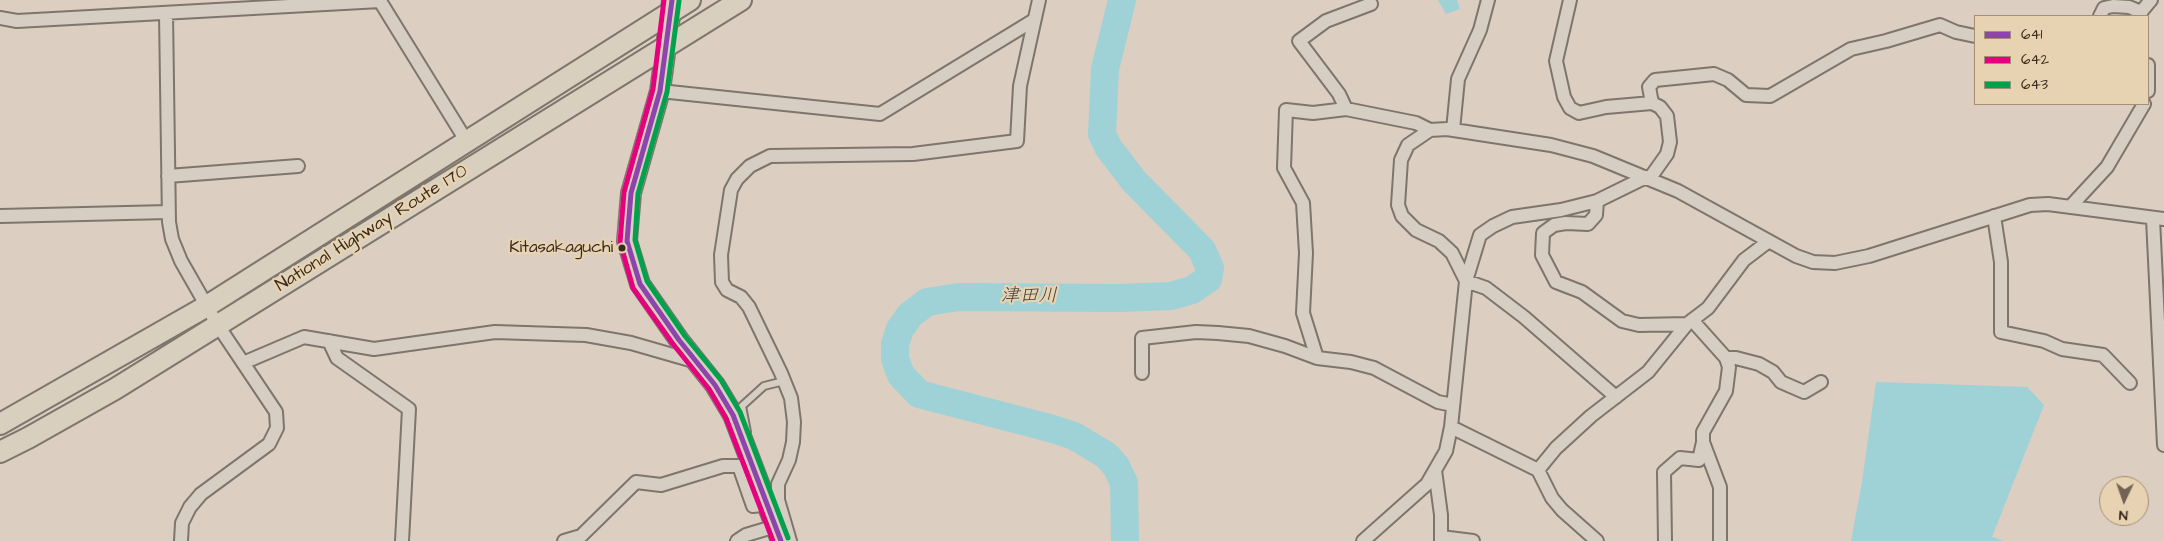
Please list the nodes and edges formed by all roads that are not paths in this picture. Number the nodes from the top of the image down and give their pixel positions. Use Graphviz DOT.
graph roads {
  1 [pos="690,0"];
  2 [pos="741,0"];
  3 [pos="1039,0"];
  4 [pos="1488,0"];
  5 [pos="1570,0"];
  6 [pos="2151,0"];
  7 [pos="1371,4"];
  8 [pos="670,7"];
  9 [pos="166,13"];
  10 [pos="2141,14"];
  11 [pos="2100,15"];
  12 [pos="0,18"];
  13 [pos="1034,20"];
  14 [pos="1974,36"];
  15 [pos="666,47"];
  16 [pos="660,91"];
  17 [pos="1652,103"];
  18 [pos="2143,105"];
  19 [pos="1346,108"];
  20 [pos="1430,130"];
  21 [pos="1453,130"];
  22 [pos="466,142"];
  23 [pos="298,166"];
  24 [pos="168,176"];
  25 [pos="1648,178"];
  26 [pos="1597,201"];
  27 [pos="2070,206"];
  28 [pos="168,212"];
  29 [pos="0,216"];
  30 [pos="1994,216"];
  31 [pos="2159,219"];
  32 [pos="1769,241"];
  33 [pos="1466,281"];
  34 [pos="207,306"];
  35 [pos="1690,322"];
  36 [pos="218,324"];
  37 [pos="329,341"];
  38 [pos="1317,358"];
  39 [pos="1726,358"];
  40 [pos="697,362"];
  41 [pos="243,363"];
  42 [pos="1142,373"];
  43 [pos="784,381"];
  44 [pos="1821,382"];
  45 [pos="2130,383"];
  46 [pos="2163,396"];
  47 [pos="1616,397"];
  48 [pos="1453,405"];
  49 [pos="0,424"];
  50 [pos="1451,428"];
  51 [pos="744,441"];
  52 [pos="1703,442"];
  53 [pos="2164,445"];
  54 [pos="0,452"];
  55 [pos="1435,470"];
  56 [pos="1538,470"];
  57 [pos="768,504"];
  58 [pos="778,533"];
  59 [pos="1441,539"];
  60 [pos="181,541"];
  61 [pos="402,541"];
  62 [pos="564,541"];
  63 [pos="737,541"];
  64 [pos="790,541"];
  65 [pos="1363,541"];
  66 [pos="1473,541"];
  67 [pos="1597,541"];
  68 [pos="1665,541"];
  69 [pos="1720,541"];
  1 -- 8 [label="highway, National Highway Route 170"];
  2 -- 15 [label="highway, National Highway Route 170"];
  3 -- 13 [label="street"];
  4 -- 21 [label="street"];
  5 -- 17 [label="street"];
  6 -- 10 [label="street"];
  7 -- 19 [label="street"];
  8 -- 15 [label="main road"];
  8 -- 22 [label="highway, National Highway Route 170"];
  9 -- 12 [label="street"];
  9 -- 22 [label="street"];
  9 -- 24 [label="street"];
  10 -- 11 [label="street"];
  13 -- 16 [label="street"];
  13 -- 43 [label="street"];
  14 -- 17 [label="street"];
  15 -- 16 [label="main road"];
  15 -- 36 [label="highway, National Highway Route 170"];
  16 -- 40 [label="main road"];
  17 -- 25 [label="street"];
  18 -- 27 [label="street"];
  19 -- 20 [label="street"];
  19 -- 38 [label="street"];
  20 -- 21 [label="street"];
  20 -- 33 [label="street"];
  21 -- 25 [label="street"];
  22 -- 34 [label="highway, National Highway Route 170"];
  23 -- 24 [label="street"];
  24 -- 28 [label="street"];
  25 -- 26 [label="street"];
  25 -- 32 [label="street"];
  26 -- 33 [label="street"];
  26 -- 35 [label="street"];
  27 -- 30 [label="street"];
  27 -- 31 [label="street"];
  28 -- 29 [label="street"];
  28 -- 34 [label="street"];
  30 -- 32 [label="street"];
  30 -- 45 [label="street"];
  31 -- 46 [label="street"];
  32 -- 35 [label="street"];
  33 -- 47 [label="street"];
  33 -- 48 [label="street"];
  34 -- 36 [label="street"];
  34 -- 49 [label="highway, National Highway Route 170"];
  35 -- 39 [label="street"];
  35 -- 47 [label="street"];
  36 -- 41 [label="street"];
  36 -- 54 [label="highway, National Highway Route 170"];
  37 -- 40 [label="street"];
  37 -- 41 [label="street"];
  37 -- 61 [label="street"];
  38 -- 42 [label="street"];
  38 -- 48 [label="street"];
  39 -- 44 [label="street"];
  39 -- 52 [label="street"];
  40 -- 51 [label="main road"];
  41 -- 60 [label="street"];
  43 -- 51 [label="lane"];
  43 -- 64 [label="street"];
  46 -- 53 [label="street"];
  47 -- 56 [label="street"];
  48 -- 50 [label="street"];
  50 -- 55 [label="street"];
  50 -- 56 [label="street"];
  51 -- 57 [label="main road"];
  52 -- 68 [label="street"];
  52 -- 69 [label="street"];
  55 -- 59 [label="street"];
  55 -- 65 [label="street"];
  56 -- 67 [label="street"];
  57 -- 58 [label="main road"];
  57 -- 62 [label="street"];
  58 -- 63 [label="street"];
  59 -- 66 [label="street"];
}
